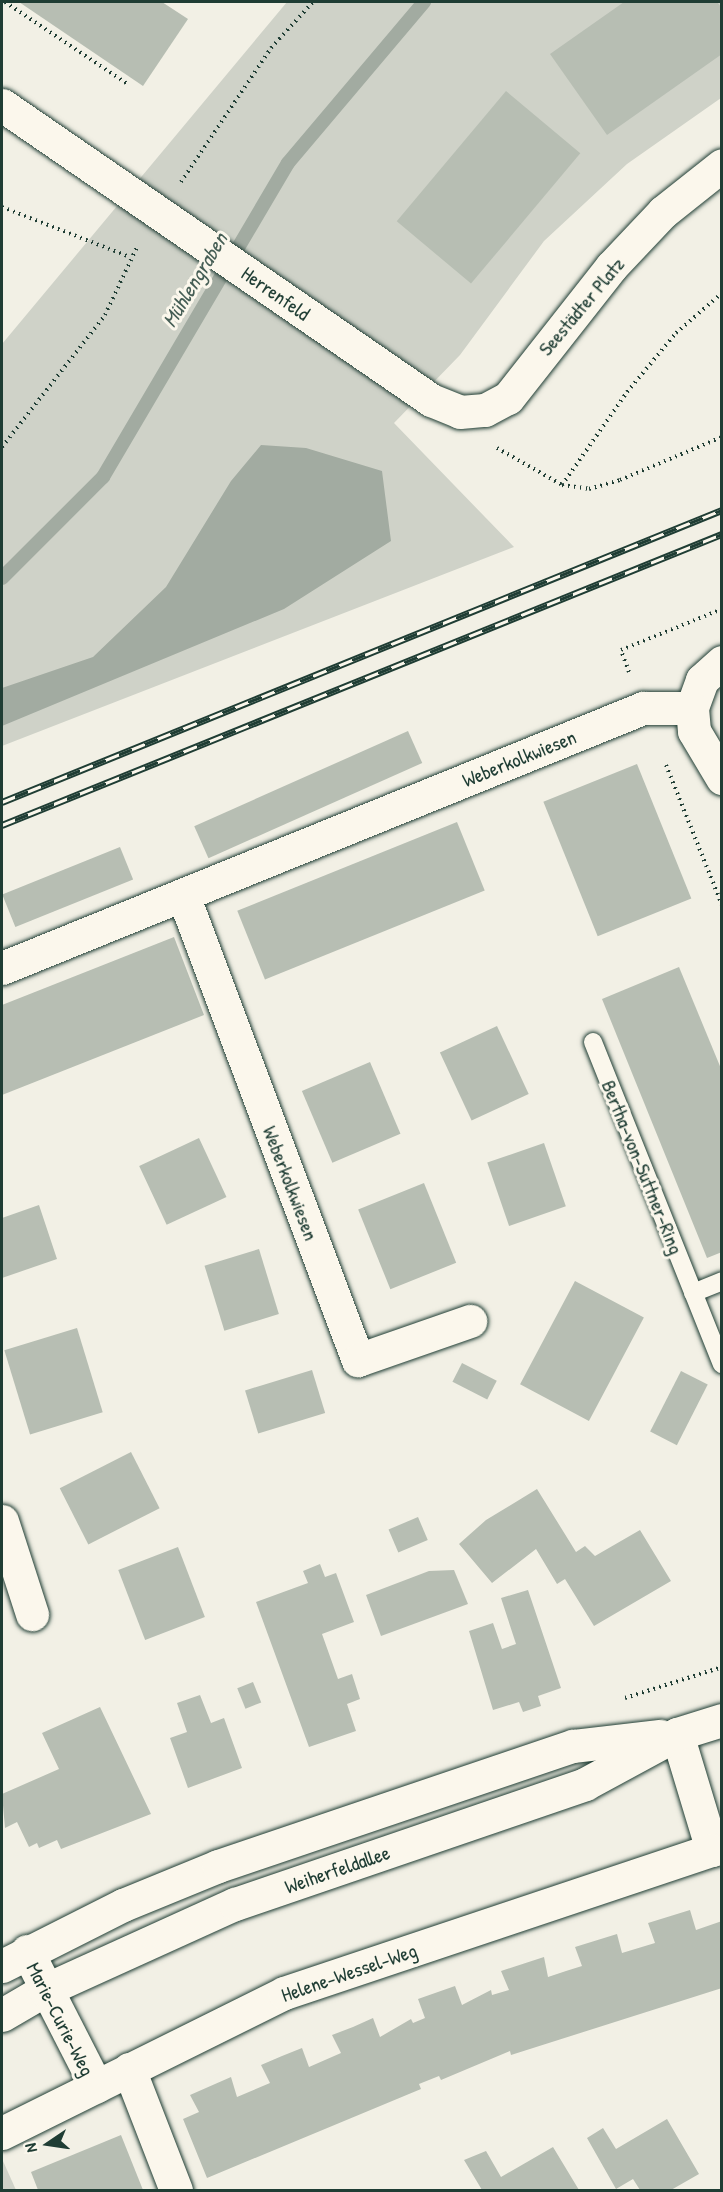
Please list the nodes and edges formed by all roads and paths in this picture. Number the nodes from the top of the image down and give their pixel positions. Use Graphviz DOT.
graph roads {
  1 [pos="5,2"];
  2 [pos="313,2"];
  3 [pos="129,85"];
  4 [pos="2,105"];
  5 [pos="722,165"];
  6 [pos="2,207"];
  7 [pos="160,212"];
  8 [pos="722,293"];
  9 [pos="446,406"];
  10 [pos="722,437"];
  11 [pos="2,447"];
  12 [pos="562,484"];
  13 [pos="722,609"];
  14 [pos="722,662"];
  15 [pos="643,708"];
  16 [pos="692,708"];
  17 [pos="665,762"];
  18 [pos="722,778"];
  19 [pos="183,895"];
  20 [pos="722,905"];
  21 [pos="2,968"];
  22 [pos="593,1042"];
  23 [pos="722,1281"];
  24 [pos="693,1293"];
  25 [pos="470,1321"];
  26 [pos="722,1364"];
  27 [pos="2,1521"];
  28 [pos="32,1614"];
  29 [pos="722,1720"];
  30 [pos="677,1734"];
  31 [pos="717,1849"];
  32 [pos="14,1959"];
  33 [pos="45,1990"];
  34 [pos="2,2015"];
  35 [pos="129,2069"];
  36 [pos="96,2086"];
  37 [pos="2,2133"];
  38 [pos="176,2190"];
  1 -- 3 [label="path"];
  2 -- 7 [label="path"];
  4 -- 7 [label="street, Herrenfeld"];
  5 -- 9 [label="street, Seestädter Platz"];
  6 -- 11 [label="path"];
  7 -- 9 [label="street, Herrenfeld"];
  8 -- 12 [label="path"];
  9 -- 12 [label="path"];
  10 -- 12 [label="path"];
  13 -- 15 [label="path"];
  14 -- 16 [label="street"];
  15 -- 16 [label="street, Weberkolkwiesen"];
  15 -- 19 [label="street, Weberkolkwiesen"];
  16 -- 18 [label="street"];
  17 -- 20 [label="path"];
  19 -- 21 [label="street, Weberkolkwiesen"];
  19 -- 25 [label="street, Weberkolkwiesen"];
  22 -- 24 [label="lane, Bertha-von-Suttner-Ring"];
  23 -- 24 [label="lane"];
  24 -- 26 [label="lane, Bertha-von-Suttner-Ring"];
  27 -- 28 [label="street"];
  29 -- 30 [label="street, Weiherfeldallee"];
  30 -- 31 [label="street, Helene-Wessel-Weg"];
  30 -- 32 [label="street, Weiherfeldallee"];
  30 -- 33 [label="street, Weiherfeldallee"];
  31 -- 35 [label="street, Helene-Wessel-Weg"];
  32 -- 33 [label="street, Marie-Curie-Weg"];
  33 -- 34 [label="street, Weiherfeldallee"];
  33 -- 36 [label="street, Marie-Curie-Weg"];
  35 -- 36 [label="street, Helene-Wessel-Weg"];
  35 -- 38 [label="street"];
  36 -- 37 [label="street, Helene-Wessel-Weg"];
}
